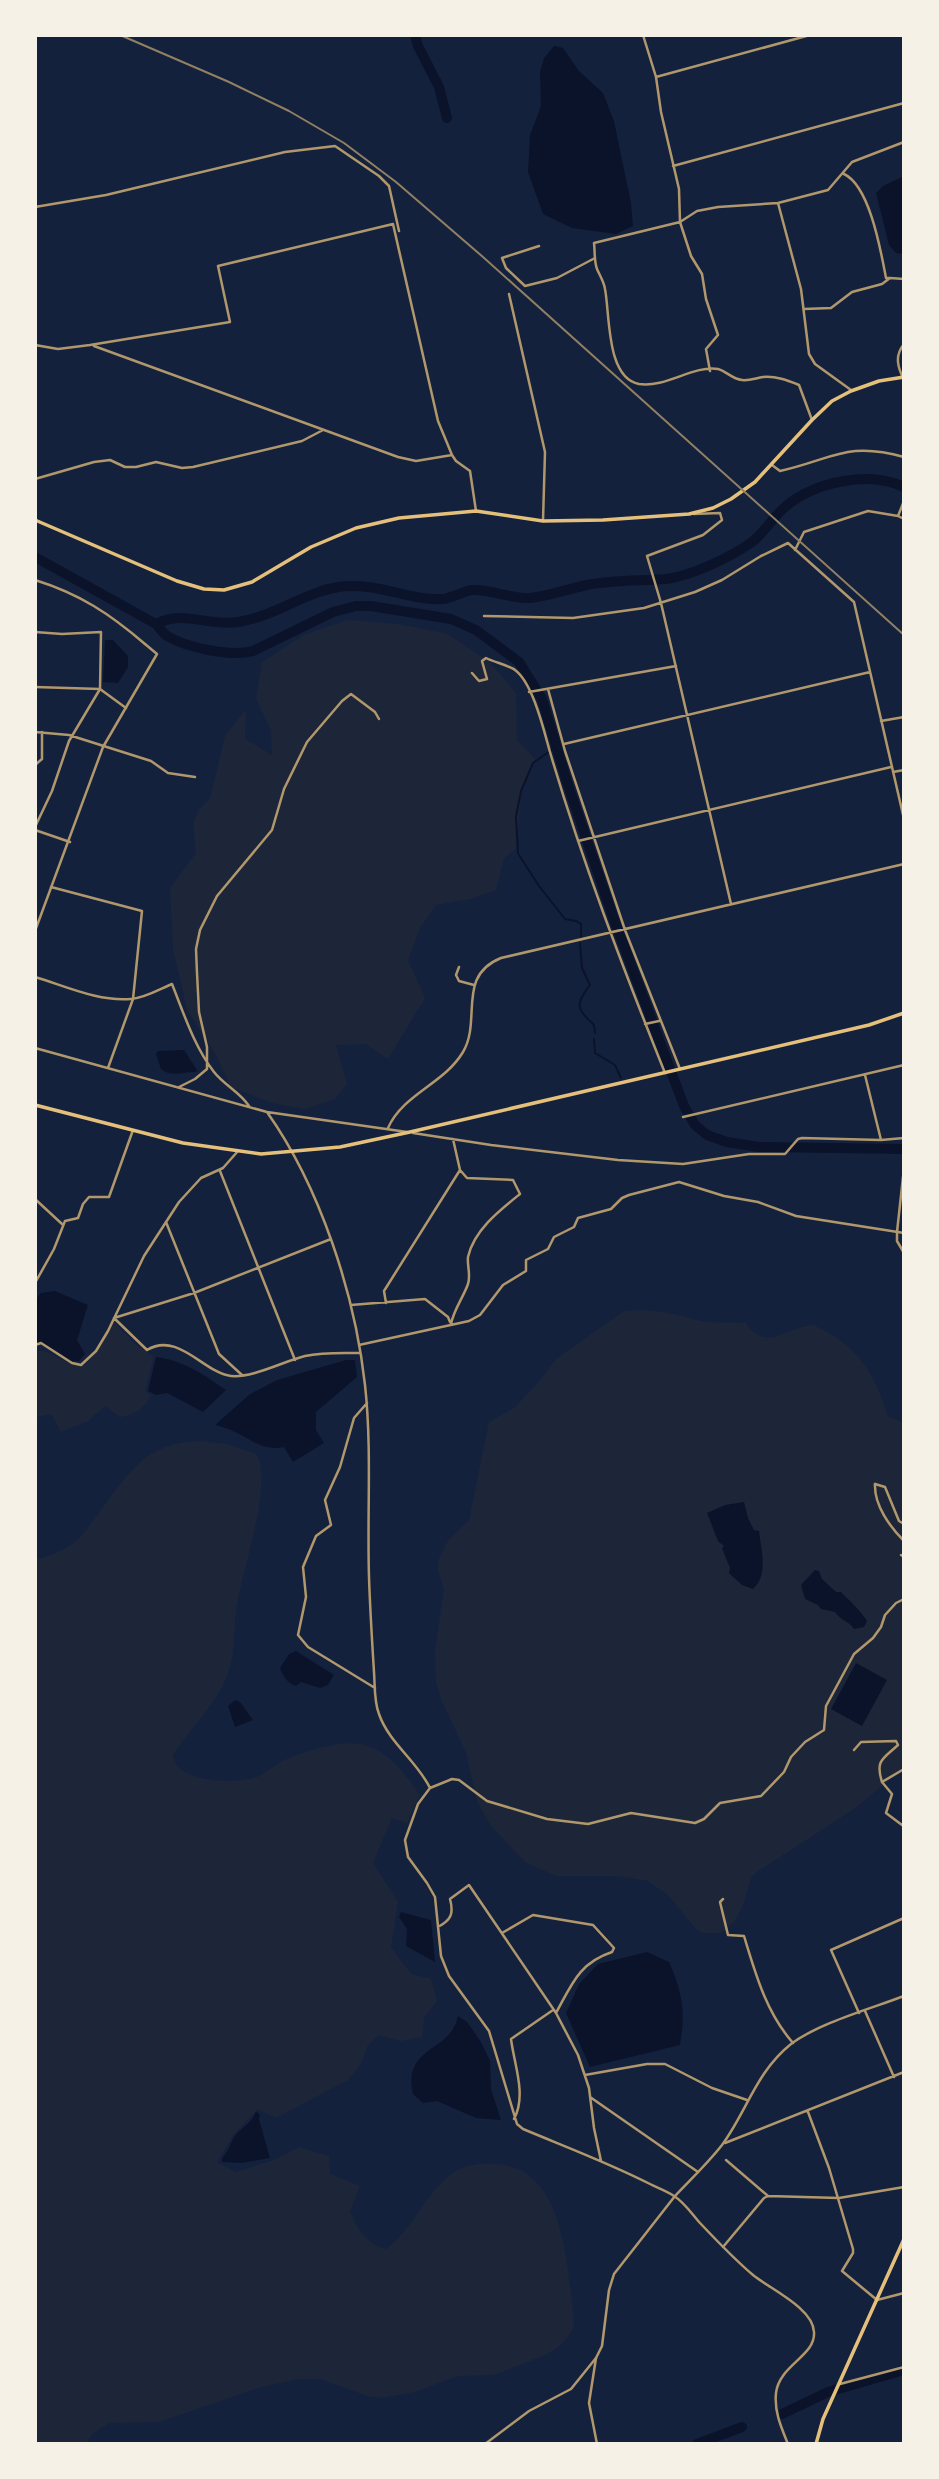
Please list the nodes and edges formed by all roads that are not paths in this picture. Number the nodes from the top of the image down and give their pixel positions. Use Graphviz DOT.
graph roads {
  1 [pos="643,35"];
  2 [pos="810,35"];
  3 [pos="656,77"];
  4 [pos="904,103"];
  5 [pos="904,142"];
  6 [pos="673,166"];
  7 [pos="842,175"];
  8 [pos="778,203"];
  9 [pos="35,207"];
  10 [pos="680,222"];
  11 [pos="399,230"];
  12 [pos="539,246"];
  13 [pos="595,258"];
  14 [pos="890,278"];
  15 [pos="904,279"];
  16 [pos="509,294"];
  17 [pos="804,309"];
  18 [pos="904,344"];
  19 [pos="35,345"];
  20 [pos="90,345"];
  21 [pos="710,371"];
  22 [pos="904,378"];
  23 [pos="851,391"];
  24 [pos="812,420"];
  25 [pos="323,430"];
  26 [pos="452,455"];
  27 [pos="904,457"];
  28 [pos="772,466"];
  29 [pos="35,479"];
  30 [pos="904,501"];
  31 [pos="476,512"];
  32 [pos="689,514"];
  33 [pos="899,515"];
  34 [pos="904,519"];
  35 [pos="35,520"];
  36 [pos="543,521"];
  37 [pos="795,550"];
  38 [pos="35,580"];
  39 [pos="661,602"];
  40 [pos="484,616"];
  41 [pos="35,632"];
  42 [pos="676,666"];
  43 [pos="870,672"];
  44 [pos="472,673"];
  45 [pos="35,687"];
  46 [pos="100,689"];
  47 [pos="547,689"];
  48 [pos="529,692"];
  49 [pos="127,708"];
  50 [pos="687,716"];
  51 [pos="904,717"];
  52 [pos="379,719"];
  53 [pos="881,721"];
  54 [pos="42,731"];
  55 [pos="35,732"];
  56 [pos="72,736"];
  57 [pos="564,744"];
  58 [pos="103,747"];
  59 [pos="35,765"];
  60 [pos="892,767"];
  61 [pos="904,770"];
  62 [pos="893,772"];
  63 [pos="195,777"];
  64 [pos="709,810"];
  65 [pos="904,820"];
  66 [pos="35,828"];
  67 [pos="593,837"];
  68 [pos="578,841"];
  69 [pos="70,842"];
  70 [pos="904,864"];
  71 [pos="51,887"];
  72 [pos="731,904"];
  73 [pos="625,930"];
  74 [pos="35,931"];
  75 [pos="612,933"];
  76 [pos="459,967"];
  77 [pos="35,977"];
  78 [pos="474,985"];
  79 [pos="133,999"];
  80 [pos="904,1013"];
  81 [pos="660,1020"];
  82 [pos="645,1024"];
  83 [pos="35,1048"];
  84 [pos="207,1061"];
  85 [pos="904,1065"];
  86 [pos="108,1068"];
  87 [pos="680,1070"];
  88 [pos="665,1073"];
  89 [pos="865,1074"];
  90 [pos="179,1087"];
  91 [pos="35,1105"];
  92 [pos="249,1106"];
  93 [pos="267,1112"];
  94 [pos="683,1117"];
  95 [pos="388,1129"];
  96 [pos="133,1130"];
  97 [pos="410,1132"];
  98 [pos="904,1138"];
  99 [pos="453,1139"];
  100 [pos="881,1140"];
  101 [pos="238,1152"];
  102 [pos="294,1153"];
  103 [pos="904,1168"];
  104 [pos="219,1170"];
  105 [pos="460,1170"];
  106 [pos="35,1199"];
  107 [pos="166,1222"];
  108 [pos="62,1224"];
  109 [pos="897,1232"];
  110 [pos="904,1233"];
  111 [pos="331,1239"];
  112 [pos="904,1253"];
  113 [pos="260,1267"];
  114 [pos="35,1283"];
  115 [pos="194,1293"];
  116 [pos="386,1303"];
  117 [pos="351,1305"];
  118 [pos="114,1318"];
  119 [pos="451,1325"];
  120 [pos="35,1345"];
  121 [pos="359,1345"];
  122 [pos="360,1353"];
  123 [pos="295,1360"];
  124 [pos="242,1375"];
  125 [pos="367,1403"];
  126 [pos="904,1524"];
  127 [pos="904,1541"];
  128 [pos="904,1599"];
  129 [pos="375,1688"];
  130 [pos="854,1750"];
  131 [pos="904,1769"];
  132 [pos="882,1782"];
  133 [pos="430,1788"];
  134 [pos="904,1823"];
  135 [pos="723,1899"];
  136 [pos="904,1918"];
  137 [pos="438,1927"];
  138 [pos="502,1933"];
  139 [pos="904,1996"];
  140 [pos="555,2011"];
  141 [pos="865,2011"];
  142 [pos="859,2014"];
  143 [pos="793,2043"];
  144 [pos="904,2073"];
  145 [pos="585,2075"];
  146 [pos="894,2077"];
  147 [pos="590,2097"];
  148 [pos="747,2100"];
  149 [pos="808,2112"];
  150 [pos="514,2119"];
  151 [pos="723,2143"];
  152 [pos="726,2160"];
  153 [pos="601,2162"];
  154 [pos="698,2172"];
  155 [pos="904,2187"];
  156 [pos="675,2196"];
  157 [pos="768,2196"];
  158 [pos="839,2198"];
  159 [pos="904,2239"];
  160 [pos="723,2247"];
  161 [pos="904,2293"];
  162 [pos="877,2300"];
  163 [pos="596,2358"];
  164 [pos="904,2367"];
  165 [pos="837,2385"];
  166 [pos="485,2444"];
  167 [pos="597,2444"];
  168 [pos="788,2444"];
  169 [pos="816,2444"];
  1 -- 3 [label="street"];
  2 -- 3 [label="street"];
  3 -- 6 [label="street"];
  4 -- 6 [label="street"];
  5 -- 7 [label="street"];
  6 -- 10 [label="street"];
  7 -- 8 [label="street"];
  7 -- 14 [label="street"];
  8 -- 10 [label="street"];
  8 -- 17 [label="street"];
  9 -- 11 [label="street"];
  10 -- 13 [label="street"];
  10 -- 21 [label="street"];
  12 -- 13 [label="street"];
  13 -- 21 [label="street"];
  14 -- 15 [label="street"];
  14 -- 17 [label="street"];
  16 -- 36 [label="street"];
  17 -- 23 [label="street"];
  18 -- 22 [label="street"];
  19 -- 20 [label="street"];
  20 -- 25 [label="street"];
  20 -- 26 [label="street"];
  21 -- 24 [label="street"];
  22 -- 23 [label="main road"];
  23 -- 24 [label="main road"];
  24 -- 28 [label="main road"];
  25 -- 26 [label="street"];
  25 -- 29 [label="street"];
  26 -- 31 [label="street"];
  27 -- 28 [label="street"];
  28 -- 32 [label="main road"];
  30 -- 33 [label="street"];
  31 -- 35 [label="main road"];
  31 -- 36 [label="main road"];
  32 -- 36 [label="main road"];
  32 -- 39 [label="street"];
  33 -- 34 [label="street"];
  33 -- 37 [label="street"];
  37 -- 39 [label="street"];
  37 -- 43 [label="street"];
  38 -- 49 [label="street"];
  39 -- 40 [label="street"];
  39 -- 42 [label="street"];
  41 -- 46 [label="street"];
  42 -- 47 [label="street"];
  42 -- 50 [label="street"];
  43 -- 50 [label="street"];
  43 -- 53 [label="street"];
  44 -- 48 [label="street"];
  45 -- 46 [label="street"];
  46 -- 49 [label="street"];
  46 -- 56 [label="street"];
  47 -- 48 [label="street"];
  47 -- 57 [label="street"];
  48 -- 68 [label="street"];
  49 -- 58 [label="street"];
  50 -- 57 [label="street"];
  50 -- 64 [label="street"];
  51 -- 53 [label="street"];
  52 -- 84 [label="street"];
  53 -- 60 [label="street"];
  54 -- 55 [label="street"];
  54 -- 56 [label="street"];
  54 -- 59 [label="street"];
  56 -- 58 [label="street"];
  56 -- 66 [label="street"];
  57 -- 67 [label="street"];
  58 -- 63 [label="street"];
  58 -- 69 [label="street"];
  60 -- 62 [label="street"];
  60 -- 64 [label="street"];
  61 -- 62 [label="street"];
  62 -- 65 [label="street"];
  64 -- 67 [label="street"];
  64 -- 72 [label="street"];
  66 -- 69 [label="street"];
  67 -- 68 [label="street"];
  67 -- 73 [label="street"];
  68 -- 75 [label="street"];
  69 -- 71 [label="street"];
  70 -- 72 [label="street"];
  71 -- 74 [label="street"];
  71 -- 79 [label="street"];
  72 -- 73 [label="street"];
  73 -- 75 [label="street"];
  73 -- 81 [label="street"];
  75 -- 78 [label="street"];
  75 -- 82 [label="street"];
  76 -- 78 [label="street"];
  77 -- 79 [label="street"];
  78 -- 95 [label="street"];
  79 -- 84 [label="street"];
  79 -- 86 [label="street"];
  80 -- 87 [label="main road"];
  81 -- 82 [label="street"];
  81 -- 87 [label="street"];
  82 -- 88 [label="street"];
  83 -- 86 [label="street"];
  84 -- 90 [label="street"];
  84 -- 92 [label="street"];
  85 -- 89 [label="street"];
  86 -- 90 [label="street"];
  87 -- 88 [label="main road"];
  88 -- 97 [label="main road"];
  89 -- 94 [label="street"];
  89 -- 100 [label="street"];
  90 -- 92 [label="street"];
  91 -- 96 [label="main road"];
  92 -- 93 [label="street"];
  93 -- 95 [label="street"];
  93 -- 102 [label="street"];
  95 -- 97 [label="street"];
  96 -- 101 [label="main road"];
  96 -- 108 [label="street"];
  97 -- 99 [label="street"];
  97 -- 102 [label="main road"];
  98 -- 100 [label="street"];
  99 -- 100 [label="street"];
  99 -- 105 [label="street"];
  101 -- 102 [label="main road"];
  101 -- 104 [label="street"];
  102 -- 111 [label="street"];
  103 -- 109 [label="street"];
  104 -- 107 [label="street"];
  104 -- 113 [label="street"];
  105 -- 116 [label="street"];
  105 -- 119 [label="street"];
  106 -- 108 [label="street"];
  107 -- 115 [label="street"];
  107 -- 118 [label="street"];
  108 -- 114 [label="street"];
  109 -- 110 [label="street"];
  109 -- 112 [label="street"];
  109 -- 119 [label="street"];
  111 -- 113 [label="street"];
  111 -- 117 [label="street"];
  113 -- 115 [label="street"];
  113 -- 123 [label="street"];
  115 -- 118 [label="street"];
  115 -- 124 [label="street"];
  116 -- 117 [label="street"];
  116 -- 119 [label="street"];
  117 -- 121 [label="street"];
  118 -- 120 [label="street"];
  118 -- 124 [label="street"];
  119 -- 121 [label="street"];
  121 -- 122 [label="street"];
  122 -- 123 [label="street"];
  122 -- 125 [label="street"];
  123 -- 124 [label="street"];
  125 -- 129 [label="street"];
  125 -- 129 [label="street"];
  126 -- 127 [label="street"];
  128 -- 133 [label="street"];
  129 -- 133 [label="street"];
  130 -- 132 [label="street"];
  131 -- 132 [label="street"];
  132 -- 134 [label="street"];
  133 -- 137 [label="street"];
  135 -- 143 [label="street"];
  136 -- 142 [label="street"];
  137 -- 138 [label="street"];
  137 -- 150 [label="street"];
  138 -- 140 [label="street"];
  138 -- 140 [label="street"];
  139 -- 141 [label="street"];
  140 -- 145 [label="street"];
  140 -- 150 [label="street"];
  141 -- 142 [label="street"];
  141 -- 146 [label="street"];
  142 -- 143 [label="street"];
  143 -- 148 [label="street"];
  144 -- 146 [label="street"];
  145 -- 147 [label="street"];
  145 -- 148 [label="street"];
  146 -- 149 [label="street"];
  147 -- 153 [label="street"];
  147 -- 154 [label="street"];
  148 -- 151 [label="street"];
  149 -- 151 [label="street"];
  149 -- 158 [label="street"];
  150 -- 153 [label="street"];
  151 -- 154 [label="street"];
  152 -- 157 [label="street"];
  153 -- 156 [label="street"];
  154 -- 156 [label="street"];
  155 -- 158 [label="street"];
  156 -- 160 [label="street"];
  156 -- 163 [label="street"];
  157 -- 158 [label="street"];
  157 -- 160 [label="street"];
  158 -- 162 [label="street"];
  159 -- 162 [label="main road"];
  160 -- 168 [label="street"];
  161 -- 162 [label="street"];
  162 -- 165 [label="main road"];
  163 -- 166 [label="street"];
  163 -- 167 [label="street"];
  164 -- 165 [label="street"];
  165 -- 169 [label="main road"];
}
